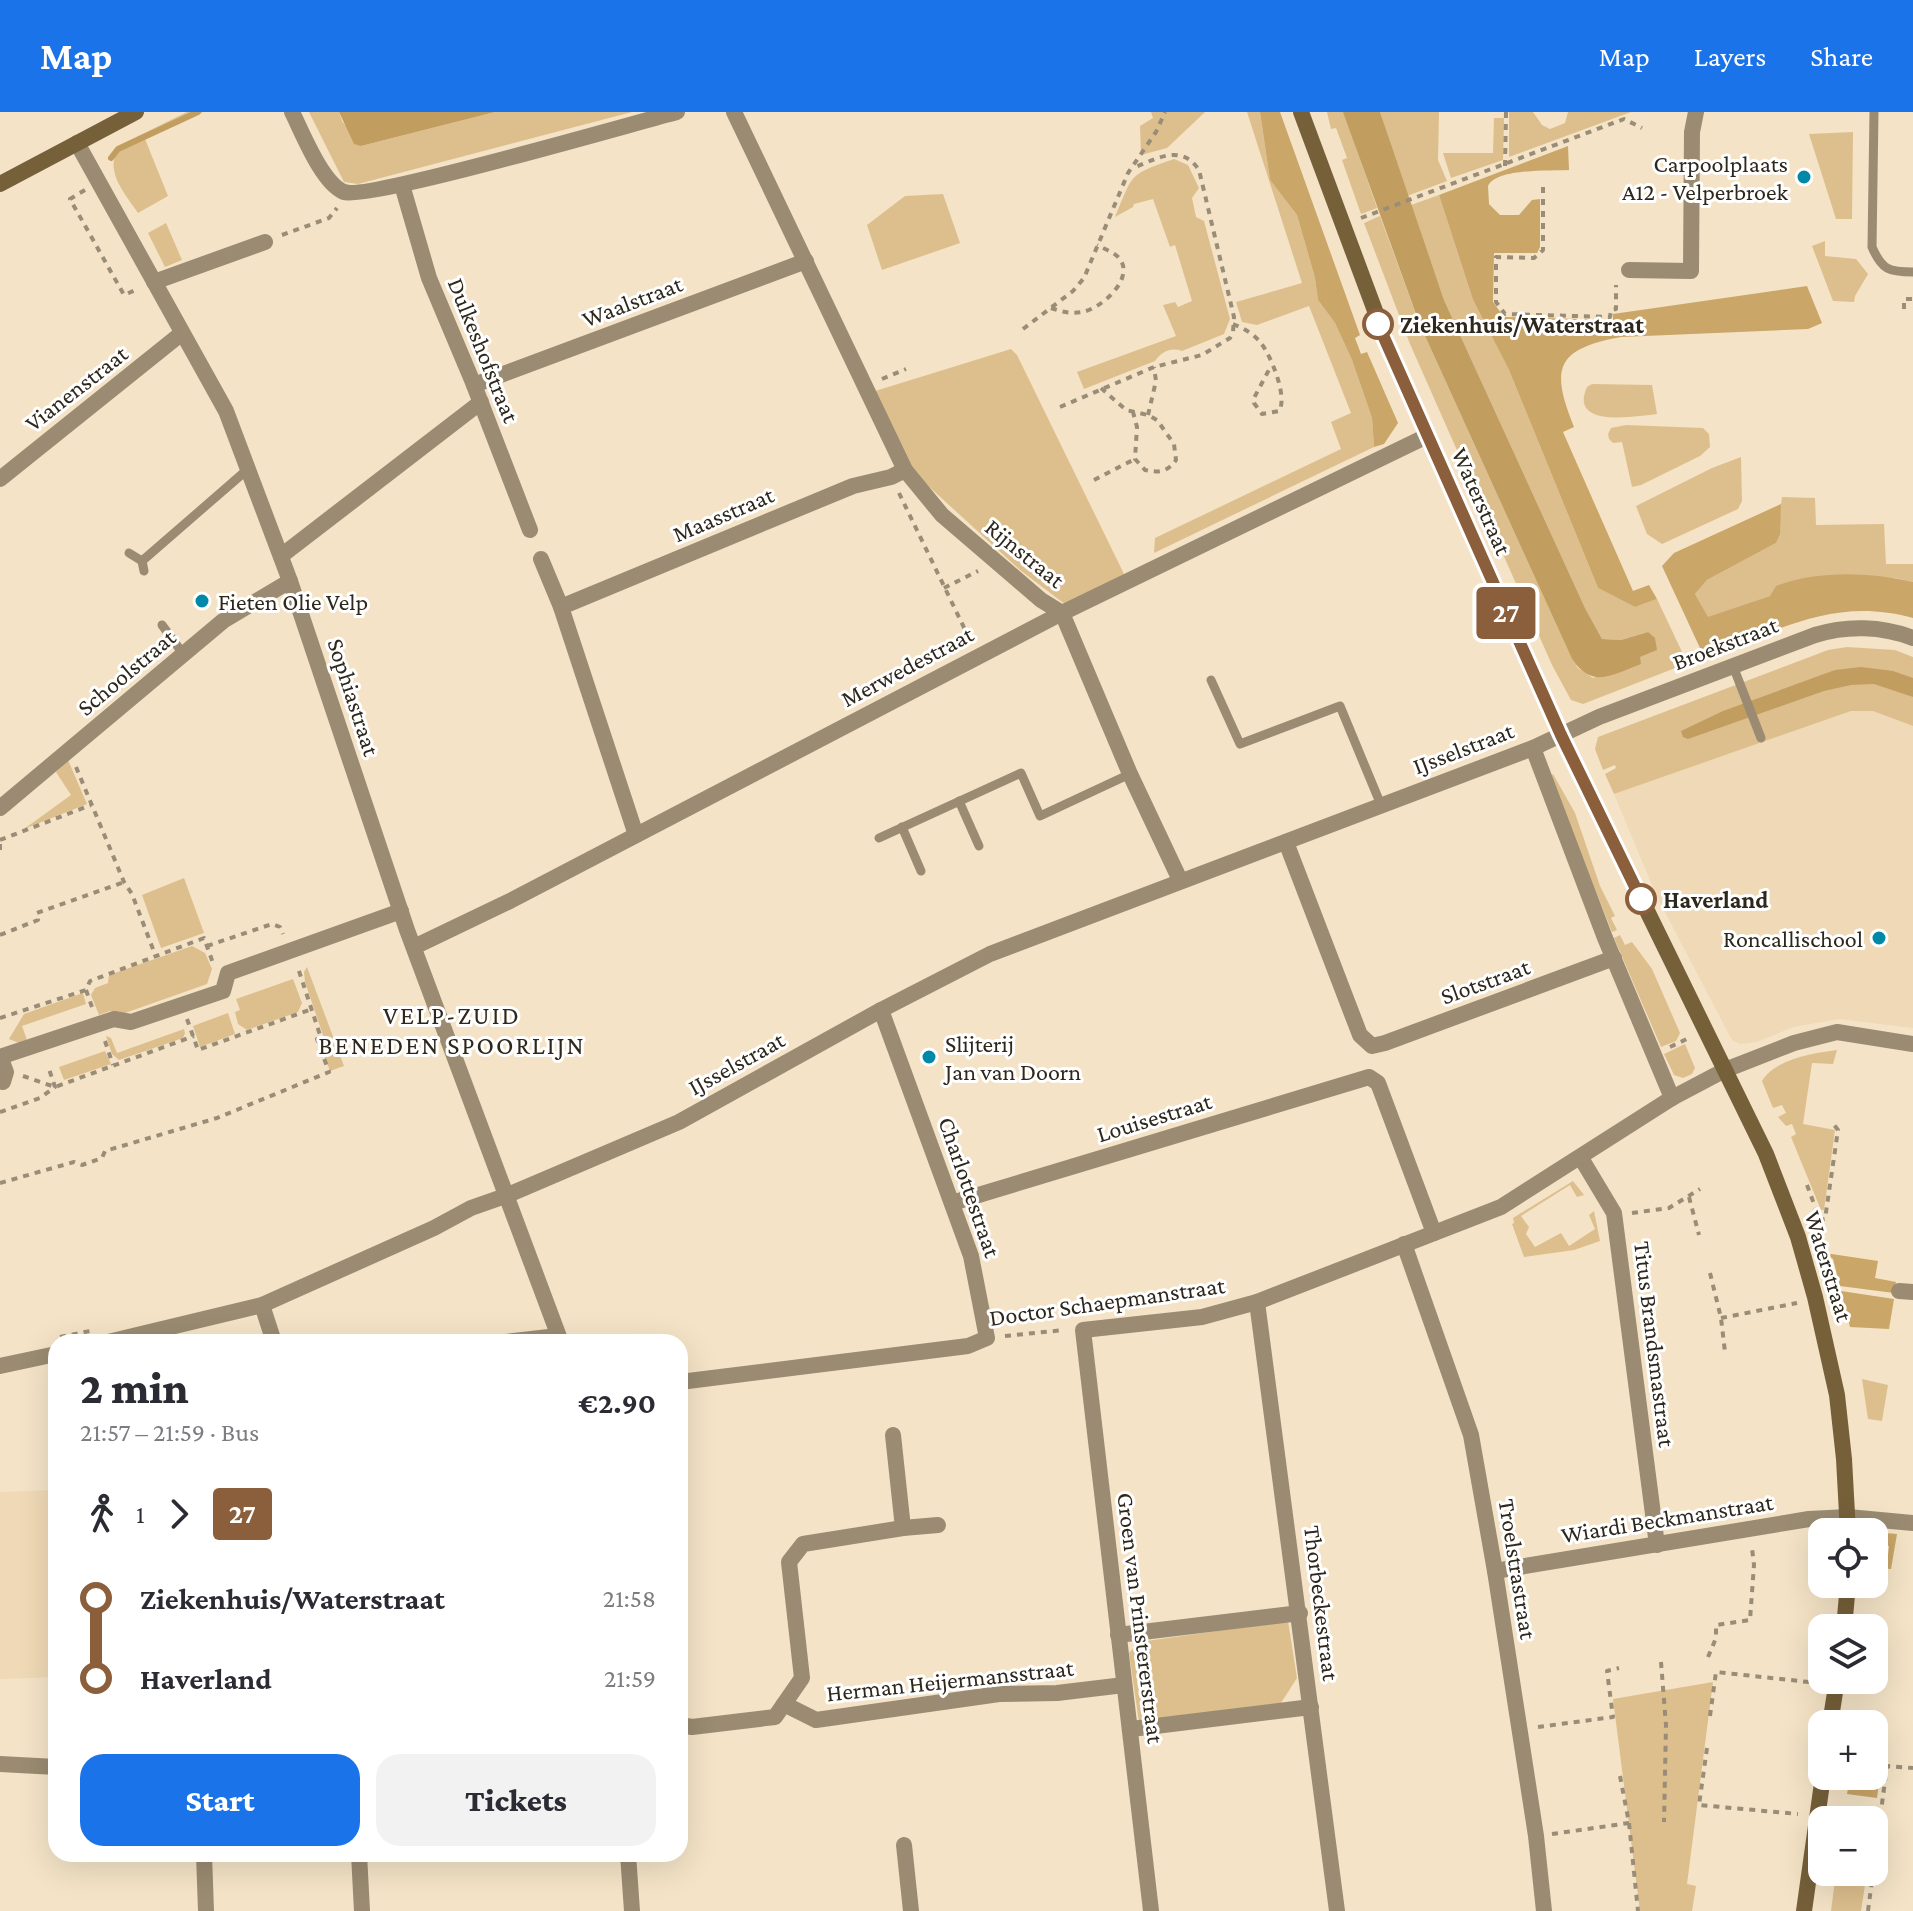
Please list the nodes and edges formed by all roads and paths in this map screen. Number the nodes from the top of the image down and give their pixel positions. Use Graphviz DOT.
graph roads {
  1 [pos="136,112"];
  2 [pos="292,112"];
  3 [pos="677,112"];
  4 [pos="734,112"];
  5 [pos="1165,112"];
  6 [pos="1301,112"];
  7 [pos="1506,112"];
  8 [pos="1696,112"];
  9 [pos="1874,112"];
  10 [pos="1642,128"];
  11 [pos="77,143"];
  12 [pos="1505,166"];
  13 [pos="1133,168"];
  14 [pos="0,184"];
  15 [pos="402,185"];
  16 [pos="1543,187"];
  17 [pos="85,190"];
  18 [pos="348,194"];
  19 [pos="1375,213"];
  20 [pos="265,242"];
  21 [pos="1097,245"];
  22 [pos="806,261"];
  23 [pos="1629,270"];
  24 [pos="1913,272"];
  25 [pos="148,285"];
  26 [pos="1913,299"];
  27 [pos="1051,308"];
  28 [pos="1904,309"];
  29 [pos="1233,324"];
  30 [pos="1023,329"];
  31 [pos="182,333"];
  32 [pos="1271,366"];
  33 [pos="1154,367"];
  34 [pos="906,369"];
  35 [pos="474,385"];
  36 [pos="865,386"];
  37 [pos="1101,388"];
  38 [pos="481,402"];
  39 [pos="1060,407"];
  40 [pos="1133,412"];
  41 [pos="1148,415"];
  42 [pos="1427,436"];
  43 [pos="1135,459"];
  44 [pos="248,469"];
  45 [pos="898,474"];
  46 [pos="0,479"];
  47 [pos="1094,480"];
  48 [pos="530,530"];
  49 [pos="129,553"];
  50 [pos="281,556"];
  51 [pos="541,559"];
  52 [pos="997,562"];
  53 [pos="290,581"];
  54 [pos="944,588"];
  55 [pos="561,607"];
  56 [pos="1062,613"];
  57 [pos="162,625"];
  58 [pos="1913,638"];
  59 [pos="184,655"];
  60 [pos="978,656"];
  61 [pos="1733,666"];
  62 [pos="1211,680"];
  63 [pos="1759,733"];
  64 [pos="1561,735"];
  65 [pos="1533,748"];
  66 [pos="69,750"];
  67 [pos="1130,774"];
  68 [pos="959,801"];
  69 [pos="92,805"];
  70 [pos="1381,805"];
  71 [pos="0,808"];
  72 [pos="902,827"];
  73 [pos="636,835"];
  74 [pos="879,838"];
  75 [pos="0,842"];
  76 [pos="1286,842"];
  77 [pos="979,846"];
  78 [pos="0,850"];
  79 [pos="921,871"];
  80 [pos="1180,880"];
  81 [pos="124,882"];
  82 [pos="401,911"];
  83 [pos="0,935"];
  84 [pos="207,946"];
  85 [pos="414,947"];
  86 [pos="290,951"];
  87 [pos="156,957"];
  88 [pos="1614,958"];
  89 [pos="86,990"];
  90 [pos="223,991"];
  91 [pos="182,1004"];
  92 [pos="312,1009"];
  93 [pos="881,1010"];
  94 [pos="95,1015"];
  95 [pos="0,1018"];
  96 [pos="1706,1029"];
  97 [pos="103,1035"];
  98 [pos="194,1036"];
  99 [pos="1913,1044"];
  100 [pos="1654,1054"];
  101 [pos="113,1065"];
  102 [pos="2,1067"];
  103 [pos="49,1069"];
  104 [pos="1725,1070"];
  105 [pos="55,1087"];
  106 [pos="1672,1098"];
  107 [pos="0,1112"];
  108 [pos="1832,1122"];
  109 [pos="1581,1158"];
  110 [pos="0,1183"];
  111 [pos="1807,1185"];
  112 [pos="1700,1189"];
  113 [pos="508,1195"];
  114 [pos="1689,1197"];
  115 [pos="952,1203"];
  116 [pos="1614,1216"];
  117 [pos="1434,1233"];
  118 [pos="1699,1235"];
  119 [pos="1404,1244"];
  120 [pos="1710,1273"];
  121 [pos="1815,1297"];
  122 [pos="1257,1302"];
  123 [pos="262,1305"];
  124 [pos="1721,1318"];
  125 [pos="1083,1330"];
  126 [pos="112,1334"];
  127 [pos="271,1334"];
  128 [pos="557,1334"];
  129 [pos="987,1338"];
  130 [pos="48,1349"];
  131 [pos="1725,1352"];
  132 [pos="0,1366"];
  133 [pos="688,1381"];
  134 [pos="893,1435"];
  135 [pos="1847,1518"];
  136 [pos="1808,1519"];
  137 [pos="1888,1523"];
  138 [pos="1913,1523"];
  139 [pos="938,1525"];
  140 [pos="903,1528"];
  141 [pos="1749,1529"];
  142 [pos="1657,1545"];
  143 [pos="1495,1571"];
  144 [pos="1300,1613"];
  145 [pos="1118,1635"];
  146 [pos="1708,1657"];
  147 [pos="1661,1662"];
  148 [pos="1619,1668"];
  149 [pos="1808,1680"];
  150 [pos="1124,1685"];
  151 [pos="784,1704"];
  152 [pos="1311,1707"];
  153 [pos="1710,1716"];
  154 [pos="688,1726"];
  155 [pos="1131,1729"];
  156 [pos="1519,1730"];
  157 [pos="1707,1748"];
  158 [pos="0,1764"];
  159 [pos="48,1767"];
  160 [pos="1913,1768"];
  161 [pos="1620,1776"];
  162 [pos="1881,1806"];
  163 [pos="1808,1815"];
  164 [pos="1664,1822"];
  165 [pos="1629,1823"];
  166 [pos="1536,1836"];
  167 [pos="904,1845"];
  168 [pos="204,1862"];
  169 [pos="359,1862"];
  170 [pos="629,1862"];
  171 [pos="1808,1882"];
  172 [pos="1871,1886"];
  173 [pos="206,1911"];
  174 [pos="362,1911"];
  175 [pos="632,1911"];
  176 [pos="911,1911"];
  177 [pos="1151,1911"];
  178 [pos="1337,1911"];
  179 [pos="1544,1911"];
  180 [pos="1638,1911"];
  181 [pos="1804,1911"];
  182 [pos="1868,1911"];
  1 -- 11 [label="street"];
  2 -- 18 [label="street"];
  3 -- 15 [label="street"];
  4 -- 22 [label="street, Rijnstraat"];
  5 -- 13 [label="path"];
  6 -- 42 [label="street, Waterstraat"];
  7 -- 12 [label="path"];
  8 -- 23 [label="street"];
  9 -- 24 [label="lane"];
  10 -- 12 [label="path"];
  11 -- 14 [label="street"];
  11 -- 25 [label="street, Sophiastraat"];
  12 -- 19 [label="path"];
  13 -- 21 [label="path"];
  13 -- 29 [label="path"];
  15 -- 18 [label="street"];
  15 -- 35 [label="street, Dulkeshofstraat"];
  16 -- 23 [label="path"];
  17 -- 25 [label="path"];
  18 -- 20 [label="path"];
  20 -- 25 [label="street"];
  21 -- 27 [label="path"];
  21 -- 27 [label="path"];
  22 -- 35 [label="street, Waalstraat"];
  22 -- 36 [label="street, Rijnstraat"];
  25 -- 31 [label="street, Sophiastraat"];
  26 -- 28 [label="path"];
  27 -- 30 [label="path"];
  29 -- 32 [label="path"];
  29 -- 33 [label="path"];
  31 -- 44 [label="street, Sophiastraat"];
  31 -- 46 [label="street, Vianenstraat"];
  32 -- 32 [label="path"];
  33 -- 37 [label="path"];
  33 -- 41 [label="path"];
  34 -- 36 [label="path"];
  35 -- 38 [label="street, Dulkeshofstraat"];
  36 -- 45 [label="street, Rijnstraat"];
  37 -- 39 [label="path"];
  37 -- 40 [label="path"];
  38 -- 48 [label="street, Dulkeshofstraat"];
  38 -- 50 [label="street"];
  40 -- 41 [label="path"];
  40 -- 43 [label="path"];
  41 -- 43 [label="path"];
  42 -- 56 [label="street, Merwedestraat"];
  42 -- 64 [label="street, Waterstraat"];
  43 -- 47 [label="path"];
  44 -- 49 [label="lane"];
  44 -- 50 [label="street, Sophiastraat"];
  45 -- 52 [label="street, Rijnstraat"];
  45 -- 54 [label="path"];
  45 -- 55 [label="street, Maasstraat"];
  50 -- 53 [label="street, Sophiastraat"];
  51 -- 55 [label="street"];
  52 -- 54 [label="path"];
  52 -- 56 [label="street, Rijnstraat"];
  53 -- 59 [label="street, Schoolstraat"];
  53 -- 82 [label="street, Sophiastraat"];
  54 -- 60 [label="path"];
  55 -- 73 [label="street"];
  56 -- 60 [label="street, Merwedestraat"];
  56 -- 67 [label="street, Rijnstraat"];
  57 -- 59 [label="lane"];
  58 -- 61 [label="street, Broekstraat"];
  59 -- 66 [label="street, Schoolstraat"];
  60 -- 73 [label="street, Merwedestraat"];
  61 -- 63 [label="lane"];
  61 -- 64 [label="street, Broekstraat"];
  62 -- 70 [label="lane"];
  64 -- 65 [label="street, IJsselstraat"];
  64 -- 96 [label="street, Waterstraat"];
  65 -- 70 [label="street, IJsselstraat"];
  65 -- 88 [label="street"];
  66 -- 69 [label="path"];
  66 -- 71 [label="street, Schoolstraat"];
  67 -- 68 [label="lane"];
  67 -- 80 [label="street, Rijnstraat"];
  68 -- 72 [label="lane"];
  68 -- 77 [label="lane"];
  69 -- 75 [label="path"];
  69 -- 81 [label="path"];
  70 -- 76 [label="street, IJsselstraat"];
  72 -- 74 [label="lane"];
  72 -- 79 [label="lane"];
  73 -- 85 [label="street, Merwedestraat"];
  75 -- 78 [label="path"];
  76 -- 80 [label="street, IJsselstraat"];
  76 -- 88 [label="street, Slotstraat"];
  80 -- 93 [label="street, IJsselstraat"];
  81 -- 83 [label="path"];
  81 -- 87 [label="path"];
  82 -- 85 [label="street, Sophiastraat"];
  82 -- 86 [label="street"];
  84 -- 86 [label="path"];
  84 -- 87 [label="path"];
  84 -- 90 [label="path"];
  85 -- 113 [label="street, Sophiastraat"];
  86 -- 90 [label="street"];
  86 -- 92 [label="path"];
  87 -- 89 [label="path"];
  88 -- 100 [label="street"];
  89 -- 94 [label="path"];
  89 -- 95 [label="path"];
  90 -- 91 [label="street"];
  91 -- 98 [label="path"];
  91 -- 102 [label="street"];
  92 -- 98 [label="path"];
  92 -- 110 [label="path"];
  93 -- 113 [label="street, IJsselstraat"];
  93 -- 115 [label="street, Charlottestraat"];
  96 -- 100 [label="path"];
  96 -- 104 [label="street, Waterstraat"];
  97 -- 101 [label="path"];
  98 -- 101 [label="path"];
  99 -- 104 [label="street, Doctor Schaepmanstraat"];
  100 -- 106 [label="street"];
  101 -- 105 [label="path"];
  102 -- 105 [label="path"];
  103 -- 105 [label="path"];
  104 -- 106 [label="street, Doctor Schaepmanstraat"];
  104 -- 121 [label="street, Waterstraat"];
  105 -- 107 [label="path"];
  106 -- 109 [label="street, Doctor Schaepmanstraat"];
  108 -- 111 [label="path, Waterstraat"];
  109 -- 116 [label="street, Titus Brandsmastraat"];
  109 -- 117 [label="street, Doctor Schaepmanstraat"];
  112 -- 114 [label="path"];
  113 -- 123 [label="street, IJsselstraat"];
  113 -- 128 [label="street, Sophiastraat"];
  114 -- 116 [label="path"];
  114 -- 118 [label="path"];
  115 -- 117 [label="street, Louisestraat"];
  115 -- 129 [label="street, Charlottestraat"];
  116 -- 142 [label="street, Titus Brandsmastraat"];
  117 -- 119 [label="street, Doctor Schaepmanstraat"];
  119 -- 122 [label="street, Doctor Schaepmanstraat"];
  119 -- 143 [label="street, Troelstrastraat"];
  120 -- 124 [label="path"];
  121 -- 124 [label="path"];
  121 -- 135 [label="street, Waterstraat"];
  122 -- 125 [label="street, Doctor Schaepmanstraat"];
  122 -- 144 [label="street, Thorbeckestraat"];
  123 -- 126 [label="street, IJsselstraat"];
  123 -- 127 [label="street"];
  124 -- 131 [label="path"];
  125 -- 129 [label="path, Doctor Schaepmanstraat"];
  125 -- 145 [label="street, Groen van Prinstererstraat"];
  129 -- 133 [label="street, Doctor Schaepmanstraat"];
  130 -- 132 [label="street"];
  134 -- 140 [label="street"];
  136 -- 141 [label="street, Wiardi Beckmanstraat"];
  137 -- 138 [label="street"];
  139 -- 140 [label="street"];
  140 -- 151 [label="street"];
  141 -- 142 [label="street, Wiardi Beckmanstraat"];
  141 -- 146 [label="path"];
  142 -- 143 [label="street, Wiardi Beckmanstraat"];
  143 -- 156 [label="street, Troelstrastraat"];
  144 -- 145 [label="street"];
  144 -- 152 [label="street, Thorbeckestraat"];
  145 -- 150 [label="street, Groen van Prinstererstraat"];
  147 -- 164 [label="path"];
  148 -- 156 [label="path"];
  149 -- 153 [label="path"];
  150 -- 151 [label="street, Herman Heijermansstraat"];
  150 -- 155 [label="street, Groen van Prinstererstraat"];
  151 -- 154 [label="street"];
  152 -- 155 [label="street"];
  152 -- 178 [label="street, Thorbeckestraat"];
  155 -- 177 [label="street, Groen van Prinstererstraat"];
  156 -- 166 [label="street, Troelstrastraat"];
  157 -- 163 [label="path"];
  158 -- 159 [label="street"];
  160 -- 162 [label="path"];
  161 -- 165 [label="path"];
  165 -- 166 [label="path"];
  165 -- 180 [label="path"];
  166 -- 179 [label="street, Troelstrastraat"];
  167 -- 176 [label="street"];
  168 -- 173 [label="street"];
  169 -- 174 [label="street"];
  170 -- 175 [label="street"];
  171 -- 181 [label="street"];
  172 -- 182 [label="path"];
}
